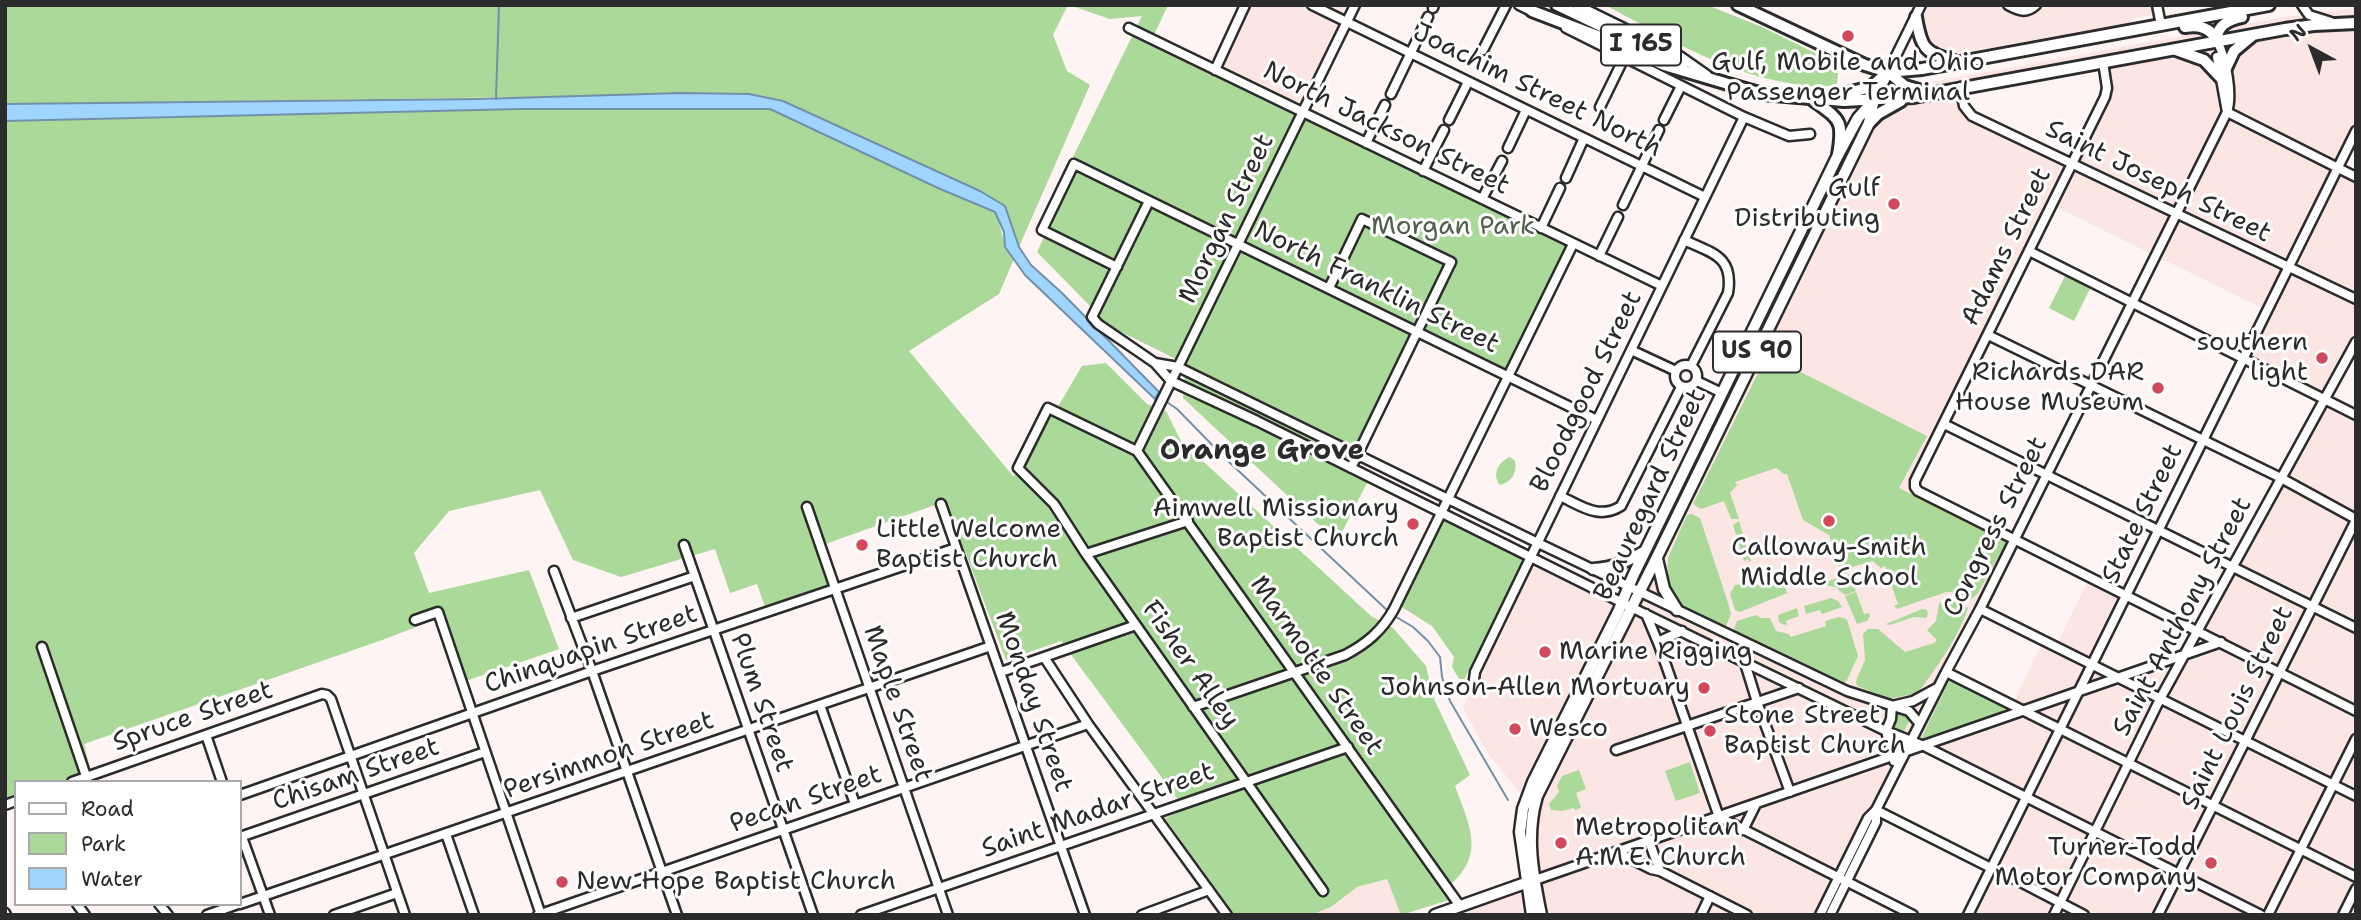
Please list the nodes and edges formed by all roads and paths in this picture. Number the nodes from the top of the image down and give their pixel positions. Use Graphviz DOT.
graph roads {
  1 [pos="1245,5"];
  2 [pos="1312,5"];
  3 [pos="1355,5"];
  4 [pos="1506,5"];
  5 [pos="1519,5"];
  6 [pos="1558,5"];
  7 [pos="1738,5"];
  8 [pos="1745,5"];
  9 [pos="1921,5"];
  10 [pos="2008,5"];
  11 [pos="2157,5"];
  12 [pos="2269,5"];
  13 [pos="2281,5"];
  14 [pos="2302,5"];
  15 [pos="2033,8"];
  16 [pos="1575,9"];
  17 [pos="1532,11"];
  18 [pos="1763,15"];
  19 [pos="1427,17"];
  20 [pos="1916,17"];
  21 [pos="1347,22"];
  22 [pos="2334,23"];
  23 [pos="2356,23"];
  24 [pos="2161,25"];
  25 [pos="1129,28"];
  26 [pos="2108,34"];
  27 [pos="2254,35"];
  28 [pos="2217,41"];
  29 [pos="2173,49"];
  30 [pos="1483,50"];
  31 [pos="1410,53"];
  32 [pos="1624,58"];
  33 [pos="1957,61"];
  34 [pos="2103,62"];
  35 [pos="1215,70"];
  36 [pos="1888,72"];
  37 [pos="2223,73"];
  38 [pos="1711,78"];
  39 [pos="1468,82"];
  40 [pos="1681,86"];
  41 [pos="1960,87"];
  42 [pos="1929,93"];
  43 [pos="1391,94"];
  44 [pos="1914,97"];
  45 [pos="1874,99"];
  46 [pos="1813,100"];
  47 [pos="1385,105"];
  48 [pos="1600,107"];
  49 [pos="1526,110"];
  50 [pos="1303,112"];
  51 [pos="2227,112"];
  52 [pos="1744,117"];
  53 [pos="1449,120"];
  54 [pos="1664,120"];
  55 [pos="1869,123"];
  56 [pos="1444,130"];
  57 [pos="1660,130"];
  58 [pos="2356,131"];
  59 [pos="1810,134"];
  60 [pos="1584,138"];
  61 [pos="1366,143"];
  62 [pos="1508,148"];
  63 [pos="1839,155"];
  64 [pos="1502,161"];
  65 [pos="2072,164"];
  66 [pos="1642,166"];
  67 [pos="2338,167"];
  68 [pos="1423,171"];
  69 [pos="2356,177"];
  70 [pos="1566,178"];
  71 [pos="1560,188"];
  72 [pos="1705,197"];
  73 [pos="1482,200"];
  74 [pos="1149,201"];
  75 [pos="1623,205"];
  76 [pos="2177,214"];
  77 [pos="1618,217"];
  78 [pos="1541,228"];
  79 [pos="1684,240"];
  80 [pos="1238,244"];
  81 [pos="1573,244"];
  82 [pos="1795,245"];
  83 [pos="2029,251"];
  84 [pos="1599,256"];
  85 [pos="1116,267"];
  86 [pos="2288,267"];
  87 [pos="1662,286"];
  88 [pos="1329,288"];
  89 [pos="2356,299"];
  90 [pos="2133,303"];
  91 [pos="1418,332"];
  92 [pos="1988,335"];
  93 [pos="1764,337"];
  94 [pos="2356,342"];
  95 [pos="1631,350"];
  96 [pos="2244,359"];
  97 [pos="1155,363"];
  98 [pos="1691,366"];
  99 [pos="1178,367"];
  100 [pos="1676,371"];
  101 [pos="1508,375"];
  102 [pos="1171,381"];
  103 [pos="1697,381"];
  104 [pos="2091,385"];
  105 [pos="1681,387"];
  106 [pos="1722,393"];
  107 [pos="2325,399"];
  108 [pos="2356,415"];
  109 [pos="1597,420"];
  110 [pos="1944,424"];
  111 [pos="1705,429"];
  112 [pos="2203,440"];
  113 [pos="1137,451"];
  114 [pos="1358,455"];
  115 [pos="1351,468"];
  116 [pos="2047,474"];
  117 [pos="2281,478"];
  118 [pos="1560,496"];
  119 [pos="1448,498"];
  120 [pos="941,503"];
  121 [pos="807,507"];
  122 [pos="1442,512"];
  123 [pos="2356,519"];
  124 [pos="1188,521"];
  125 [pos="2159,529"];
  126 [pos="2015,538"];
  127 [pos="1538,543"];
  128 [pos="684,545"];
  129 [pos="956,548"];
  130 [pos="1646,550"];
  131 [pos="1086,554"];
  132 [pos="1531,557"];
  133 [pos="1657,557"];
  134 [pos="2232,566"];
  135 [pos="1593,569"];
  136 [pos="554,571"];
  137 [pos="695,576"];
  138 [pos="1629,587"];
  139 [pos="835,589"];
  140 [pos="1639,592"];
  141 [pos="2127,595"];
  142 [pos="1627,604"];
  143 [pos="2312,606"];
  144 [pos="1677,610"];
  145 [pos="1980,610"];
  146 [pos="1646,614"];
  147 [pos="571,618"];
  148 [pos="415,620"];
  149 [pos="1136,625"];
  150 [pos="2356,628"];
  151 [pos="714,630"];
  152 [pos="2197,630"];
  153 [pos="1682,631"];
  154 [pos="2221,642"];
  155 [pos="1659,645"];
  156 [pos="991,646"];
  157 [pos="42,647"];
  158 [pos="2183,656"];
  159 [pos="1044,657"];
  160 [pos="1744,660"];
  161 [pos="2092,664"];
  162 [pos="592,671"];
  163 [pos="1945,671"];
  164 [pos="1000,672"];
  165 [pos="2279,672"];
  166 [pos="1295,673"];
  167 [pos="2119,678"];
  168 [pos="1474,687"];
  169 [pos="870,688"];
  170 [pos="1799,688"];
  171 [pos="1937,688"];
  172 [pos="2078,693"];
  173 [pos="2160,699"];
  174 [pos="1757,702"];
  175 [pos="820,705"];
  176 [pos="1892,706"];
  177 [pos="1193,707"];
  178 [pos="2356,711"];
  179 [pos="2024,712"];
  180 [pos="472,714"];
  181 [pos="1919,723"];
  182 [pos="1088,724"];
  183 [pos="1687,725"];
  184 [pos="748,730"];
  185 [pos="2060,730"];
  186 [pos="1886,731"];
  187 [pos="206,735"];
  188 [pos="2356,738"];
  189 [pos="2245,741"];
  190 [pos="1910,742"];
  191 [pos="1027,746"];
  192 [pos="1924,746"];
  193 [pos="1348,747"];
  194 [pos="1616,750"];
  195 [pos="485,752"];
  196 [pos="1905,753"];
  197 [pos="351,756"];
  198 [pos="1892,757"];
  199 [pos="2128,764"];
  200 [pos="1896,770"];
  201 [pos="627,772"];
  202 [pos="87,779"];
  203 [pos="221,780"];
  204 [pos="1248,782"];
  205 [pos="2333,785"];
  206 [pos="904,788"];
  207 [pos="1790,792"];
  208 [pos="242,794"];
  209 [pos="364,794"];
  210 [pos="2356,796"];
  211 [pos="2026,798"];
  212 [pos="855,804"];
  213 [pos="1756,804"];
  214 [pos="2213,806"];
  215 [pos="1876,810"];
  216 [pos="506,813"];
  217 [pos="1154,814"];
  218 [pos="1719,817"];
  219 [pos="783,830"];
  220 [pos="1743,830"];
  221 [pos="2095,832"];
  222 [pos="446,834"];
  223 [pos="242,837"];
  224 [pos="242,840"];
  225 [pos="1648,841"];
  226 [pos="1061,846"];
  227 [pos="2301,850"];
  228 [pos="1617,852"];
  229 [pos="384,855"];
  230 [pos="1991,868"];
  231 [pos="1660,871"];
  232 [pos="662,873"];
  233 [pos="2179,874"];
  234 [pos="2011,877"];
  235 [pos="2356,877"];
  236 [pos="1842,880"];
  237 [pos="1531,881"];
  238 [pos="939,888"];
  239 [pos="2356,889"];
  240 [pos="1209,890"];
  241 [pos="1324,891"];
  242 [pos="397,893"];
  243 [pos="263,895"];
  244 [pos="1710,896"];
  245 [pos="242,903"];
  246 [pos="2060,903"];
  247 [pos="233,906"];
  248 [pos="1460,906"];
  249 [pos="540,914"];
  250 [pos="207,915"];
  251 [pos="270,915"];
  252 [pos="334,915"];
  253 [pos="405,915"];
  254 [pos="474,915"];
  255 [pos="677,915"];
  256 [pos="813,915"];
  257 [pos="861,915"];
  258 [pos="948,915"];
  259 [pos="1085,915"];
  260 [pos="1142,915"];
  261 [pos="1227,915"];
  262 [pos="1435,915"];
  263 [pos="1532,915"];
  264 [pos="1541,915"];
  265 [pos="1701,915"];
  266 [pos="1747,915"];
  267 [pos="1820,915"];
  268 [pos="1830,915"];
  269 [pos="1913,915"];
  270 [pos="1968,915"];
  271 [pos="2054,915"];
  272 [pos="2084,915"];
  273 [pos="2158,915"];
  274 [pos="2261,915"];
  275 [pos="2268,915"];
  276 [pos="2343,915"];
  1 -- 35 [label="street"];
  2 -- 21 [label="street, Joachim Street North"];
  3 -- 21 [label="street, Morgan Street"];
  4 -- 30 [label="street"];
  5 -- 17 [label="street"];
  6 -- 16 [label="highway, I 165"];
  7 -- 18 [label="highway"];
  8 -- 18 [label="street"];
  9 -- 20 [label="street, Beauregard Street"];
  10 -- 15 [label="street"];
  11 -- 24 [label="street"];
  12 -- 24 [label="highway"];
  13 -- 28 [label="highway"];
  14 -- 22 [label="street"];
  16 -- 38 [label="highway, I 165"];
  17 -- 32 [label="street"];
  17 -- 38 [label="highway"];
  18 -- 36 [label="highway"];
  19 -- 31 [label="street"];
  20 -- 33 [label="highway"];
  20 -- 36 [label="street, Beauregard Street"];
  21 -- 31 [label="street, Joachim Street North"];
  21 -- 50 [label="street, Morgan Street"];
  22 -- 23 [label="highway"];
  22 -- 27 [label="highway"];
  24 -- 26 [label="highway"];
  25 -- 35 [label="street, North Jackson Street"];
  26 -- 28 [label="highway"];
  26 -- 33 [label="highway"];
  27 -- 28 [label="highway"];
  27 -- 37 [label="highway"];
  28 -- 29 [label="highway"];
  28 -- 37 [label="street"];
  29 -- 34 [label="highway"];
  29 -- 37 [label="highway"];
  31 -- 39 [label="street, Joachim Street North"];
  31 -- 43 [label="street"];
  32 -- 40 [label="street"];
  32 -- 48 [label="street"];
  33 -- 36 [label="highway"];
  34 -- 41 [label="highway"];
  34 -- 65 [label="street, Adams Street"];
  35 -- 50 [label="street, North Jackson Street"];
  36 -- 42 [label="highway"];
  36 -- 45 [label="main road, Beauregard Street"];
  36 -- 46 [label="highway"];
  37 -- 51 [label="street"];
  38 -- 46 [label="highway"];
  39 -- 49 [label="street, Joachim Street North"];
  39 -- 53 [label="street"];
  40 -- 52 [label="street"];
  40 -- 54 [label="street"];
  41 -- 42 [label="highway"];
  41 -- 65 [label="street, Saint Joseph Street"];
  42 -- 44 [label="highway"];
  44 -- 45 [label="highway"];
  44 -- 55 [label="highway"];
  45 -- 46 [label="highway"];
  45 -- 55 [label="main road, Beauregard Street / US 90"];
  45 -- 63 [label="main road, Beauregard Street"];
  46 -- 63 [label="highway, US 90"];
  47 -- 61 [label="street"];
  49 -- 60 [label="street, Joachim Street North"];
  49 -- 62 [label="street"];
  50 -- 61 [label="street, North Jackson Street"];
  50 -- 80 [label="street, Morgan Street"];
  51 -- 67 [label="street"];
  51 -- 76 [label="street, Congress Street"];
  52 -- 59 [label="street"];
  52 -- 72 [label="street, Bloodgood Street"];
  55 -- 93 [label="main road, Beauregard Street / US 90"];
  56 -- 68 [label="street"];
  57 -- 66 [label="street"];
  58 -- 67 [label="street, State Street"];
  60 -- 66 [label="street, Joachim Street North"];
  60 -- 70 [label="street"];
  61 -- 68 [label="street, North Jackson Street"];
  63 -- 82 [label="main road, Beauregard Street / US 90"];
  64 -- 73 [label="street"];
  65 -- 76 [label="street, Saint Joseph Street"];
  65 -- 83 [label="street, Adams Street"];
  66 -- 72 [label="street, Joachim Street North"];
  66 -- 75 [label="street"];
  67 -- 69 [label="street"];
  67 -- 86 [label="street, State Street"];
  68 -- 73 [label="street, North Jackson Street"];
  71 -- 78 [label="street"];
  72 -- 79 [label="street, Bloodgood Street"];
  73 -- 78 [label="street, North Jackson Street"];
  74 -- 80 [label="street, North Franklin Street"];
  74 -- 85 [label="street"];
  74 -- 85 [label="street, North Franklin Street"];
  76 -- 86 [label="street, Saint Joseph Street"];
  76 -- 90 [label="street, Congress Street"];
  77 -- 84 [label="street"];
  78 -- 81 [label="street, North Jackson Street"];
  79 -- 87 [label="street, Bloodgood Street"];
  79 -- 98 [label="street"];
  80 -- 88 [label="street, North Franklin Street"];
  80 -- 99 [label="street, Morgan Street"];
  81 -- 84 [label="street, North Jackson Street"];
  81 -- 101 [label="street"];
  82 -- 93 [label="main road"];
  82 -- 106 [label="main road, Beauregard Street / US 90"];
  83 -- 90 [label="street"];
  83 -- 92 [label="street, Adams Street"];
  84 -- 87 [label="street, North Jackson Street"];
  85 -- 97 [label="street"];
  86 -- 89 [label="street, Saint Joseph Street"];
  86 -- 96 [label="street, State Street"];
  87 -- 95 [label="street, Bloodgood Street"];
  88 -- 91 [label="street, North Franklin Street"];
  88 -- 91 [label="street"];
  90 -- 96 [label="street"];
  90 -- 104 [label="street, Congress Street"];
  91 -- 101 [label="street, North Franklin Street"];
  91 -- 114 [label="street"];
  92 -- 104 [label="street"];
  92 -- 110 [label="street, Adams Street"];
  93 -- 111 [label="main road"];
  93 -- 133 [label="main road, Beauregard Street / US 90"];
  94 -- 107 [label="street, Saint Anthony Street"];
  95 -- 100 [label="street"];
  95 -- 109 [label="street, Bloodgood Street"];
  96 -- 107 [label="street"];
  96 -- 112 [label="street, State Street"];
  97 -- 99 [label="street"];
  97 -- 102 [label="street"];
  98 -- 100 [label="street"];
  98 -- 103 [label="street"];
  99 -- 102 [label="street, Morgan Street"];
  99 -- 114 [label="street"];
  100 -- 105 [label="street"];
  101 -- 109 [label="street, North Franklin Street"];
  101 -- 119 [label="street"];
  102 -- 113 [label="street, Morgan Street"];
  102 -- 115 [label="street"];
  103 -- 105 [label="street"];
  103 -- 106 [label="street"];
  104 -- 112 [label="street"];
  104 -- 116 [label="street, Congress Street"];
  105 -- 118 [label="street"];
  106 -- 111 [label="main road, Beauregard Street / US 90"];
  107 -- 108 [label="street"];
  107 -- 117 [label="street, Saint Anthony Street"];
  109 -- 118 [label="street, Bloodgood Street"];
  110 -- 116 [label="street"];
  110 -- 126 [label="street, Adams Street"];
  111 -- 130 [label="main road, Beauregard Street / US 90"];
  112 -- 117 [label="street"];
  112 -- 125 [label="street, State Street"];
  113 -- 124 [label="street, Marmotte Street"];
  113 -- 131 [label="street, Fisher Alley"];
  114 -- 115 [label="street"];
  114 -- 119 [label="street"];
  115 -- 122 [label="street"];
  116 -- 125 [label="street"];
  116 -- 126 [label="street, Congress Street"];
  117 -- 123 [label="street"];
  117 -- 134 [label="street, Saint Anthony Street"];
  118 -- 127 [label="street, Bloodgood Street"];
  119 -- 122 [label="street"];
  119 -- 127 [label="street"];
  120 -- 129 [label="street, Monday Street"];
  121 -- 139 [label="street, Maple Street"];
  122 -- 132 [label="street"];
  122 -- 166 [label="street"];
  123 -- 143 [label="street, Saint Louis Street"];
  124 -- 131 [label="street"];
  124 -- 166 [label="street, Marmotte Street"];
  125 -- 134 [label="street"];
  125 -- 141 [label="street, State Street"];
  126 -- 141 [label="street"];
  126 -- 145 [label="street, Congress Street"];
  127 -- 132 [label="street, Bloodgood Street"];
  127 -- 135 [label="street"];
  128 -- 137 [label="street, Plum Street"];
  129 -- 139 [label="street, Chinquapin Street"];
  129 -- 156 [label="street, Monday Street"];
  130 -- 135 [label="main road"];
  130 -- 138 [label="main road, Beauregard Street / US 90"];
  131 -- 149 [label="street, Fisher Alley"];
  132 -- 142 [label="street"];
  132 -- 168 [label="street, Bloodgood Street"];
  133 -- 140 [label="main road, Beauregard Street / US 90"];
  133 -- 144 [label="main road"];
  134 -- 143 [label="street"];
  134 -- 152 [label="street, Saint Anthony Street"];
  135 -- 138 [label="street"];
  136 -- 147 [label="street"];
  137 -- 147 [label="street"];
  137 -- 151 [label="street, Plum Street"];
  138 -- 140 [label="street"];
  138 -- 142 [label="main road, Beauregard Street / US 90"];
  139 -- 151 [label="street, Chinquapin Street"];
  139 -- 169 [label="street, Maple Street"];
  140 -- 142 [label="main road, Beauregard Street / US 90"];
  140 -- 144 [label="street"];
  141 -- 152 [label="street"];
  141 -- 161 [label="street, State Street"];
  142 -- 146 [label="street"];
  142 -- 237 [label="main road, Beauregard Street / US 90"];
  143 -- 150 [label="street"];
  143 -- 165 [label="street, Saint Louis Street"];
  144 -- 176 [label="street"];
  145 -- 161 [label="street"];
  145 -- 163 [label="street, Congress Street"];
  146 -- 153 [label="street"];
  146 -- 155 [label="street"];
  147 -- 162 [label="street"];
  148 -- 180 [label="street"];
  149 -- 159 [label="street"];
  149 -- 177 [label="street, Fisher Alley"];
  151 -- 162 [label="street, Chinquapin Street"];
  151 -- 184 [label="street, Plum Street"];
  152 -- 154 [label="street"];
  152 -- 158 [label="street, Saint Anthony Street"];
  153 -- 155 [label="street"];
  153 -- 160 [label="street"];
  154 -- 158 [label="street"];
  154 -- 165 [label="street"];
  155 -- 183 [label="street"];
  156 -- 164 [label="street, Monday Street"];
  156 -- 169 [label="street, Persimmon Street"];
  157 -- 202 [label="street"];
  158 -- 167 [label="street"];
  158 -- 173 [label="street, Saint Anthony Street"];
  159 -- 164 [label="street"];
  159 -- 182 [label="street"];
  160 -- 170 [label="street"];
  160 -- 174 [label="street"];
  161 -- 167 [label="street"];
  161 -- 172 [label="street, State Street"];
  162 -- 180 [label="street, Chinquapin Street"];
  162 -- 201 [label="street"];
  163 -- 171 [label="street, Congress Street"];
  163 -- 179 [label="street"];
  164 -- 191 [label="street, Monday Street"];
  165 -- 178 [label="street"];
  165 -- 189 [label="street, Saint Louis Street"];
  166 -- 177 [label="street"];
  166 -- 193 [label="street, Marmotte Street"];
  167 -- 172 [label="street"];
  167 -- 173 [label="street"];
  169 -- 175 [label="street, Persimmon Street"];
  169 -- 206 [label="street, Maple Street"];
  170 -- 174 [label="street"];
  170 -- 186 [label="street"];
  171 -- 176 [label="street"];
  171 -- 181 [label="street, Congress Street"];
  172 -- 179 [label="street"];
  172 -- 185 [label="street, State Street"];
  173 -- 189 [label="street"];
  173 -- 199 [label="street, Saint Anthony Street"];
  174 -- 183 [label="street"];
  174 -- 207 [label="street"];
  175 -- 184 [label="street, Persimmon Street"];
  175 -- 212 [label="street"];
  176 -- 181 [label="street"];
  176 -- 186 [label="street"];
  177 -- 204 [label="street, Fisher Alley"];
  179 -- 185 [label="street"];
  179 -- 192 [label="street"];
  180 -- 195 [label="street"];
  180 -- 197 [label="street, Chinquapin Street"];
  181 -- 190 [label="street, Congress Street"];
  182 -- 191 [label="street, Pecan Street"];
  182 -- 217 [label="street"];
  183 -- 194 [label="street"];
  183 -- 218 [label="street"];
  184 -- 201 [label="street, Persimmon Street"];
  184 -- 219 [label="street, Plum Street"];
  185 -- 199 [label="street"];
  185 -- 211 [label="street, State Street"];
  186 -- 190 [label="street"];
  186 -- 198 [label="street"];
  187 -- 197 [label="street, Spruce Street"];
  187 -- 202 [label="street, Spruce Street"];
  187 -- 203 [label="street"];
  188 -- 205 [label="street"];
  189 -- 205 [label="street"];
  189 -- 214 [label="street, Saint Louis Street"];
  190 -- 192 [label="street"];
  190 -- 196 [label="street, Congress Street"];
  191 -- 206 [label="street, Pecan Street"];
  191 -- 226 [label="street, Monday Street"];
  192 -- 196 [label="street"];
  192 -- 211 [label="street"];
  193 -- 204 [label="street, Saint Madar Street"];
  193 -- 248 [label="street, Marmotte Street"];
  195 -- 209 [label="street, Chisam Street"];
  195 -- 216 [label="street"];
  196 -- 198 [label="street"];
  196 -- 200 [label="street, Congress Street"];
  197 -- 208 [label="street, Chinquapin Street"];
  197 -- 209 [label="street"];
  198 -- 200 [label="street"];
  198 -- 207 [label="street"];
  199 -- 214 [label="street"];
  199 -- 221 [label="street, Saint Anthony Street"];
  200 -- 215 [label="street, Congress Street"];
  201 -- 216 [label="street, Persimmon Street"];
  201 -- 232 [label="street"];
  204 -- 217 [label="street, Saint Madar Street"];
  204 -- 241 [label="street, Fisher Alley"];
  205 -- 210 [label="street"];
  205 -- 227 [label="street"];
  206 -- 212 [label="street, Pecan Street"];
  206 -- 238 [label="street, Maple Street"];
  207 -- 213 [label="street"];
  209 -- 223 [label="street, Chisam Street"];
  209 -- 229 [label="street"];
  211 -- 221 [label="street"];
  211 -- 230 [label="street, State Street"];
  212 -- 219 [label="street, Pecan Street"];
  213 -- 218 [label="street"];
  213 -- 220 [label="street"];
  214 -- 227 [label="street"];
  214 -- 233 [label="street, Saint Louis Street"];
  215 -- 230 [label="street"];
  215 -- 236 [label="street, Congress Street"];
  216 -- 222 [label="street, Persimmon Street"];
  216 -- 249 [label="street"];
  217 -- 226 [label="street, Saint Madar Street"];
  217 -- 240 [label="street"];
  218 -- 220 [label="street"];
  218 -- 225 [label="street"];
  219 -- 232 [label="street, Pecan Street"];
  219 -- 256 [label="street, Plum Street"];
  220 -- 236 [label="street"];
  221 -- 233 [label="street"];
  221 -- 246 [label="street, Saint Anthony Street"];
  222 -- 229 [label="street, Persimmon Street"];
  222 -- 254 [label="street"];
  224 -- 243 [label="street"];
  225 -- 228 [label="street"];
  225 -- 231 [label="street"];
  226 -- 238 [label="street, Saint Madar Street"];
  226 -- 259 [label="street, Monday Street"];
  227 -- 235 [label="street"];
  227 -- 275 [label="street"];
  228 -- 231 [label="street"];
  228 -- 237 [label="street"];
  229 -- 242 [label="street"];
  229 -- 243 [label="street, Persimmon Street"];
  230 -- 270 [label="street, State Street"];
  231 -- 244 [label="street"];
  232 -- 249 [label="street, Pecan Street"];
  232 -- 255 [label="street"];
  233 -- 273 [label="street, Saint Louis Street"];
  233 -- 274 [label="street"];
  234 -- 246 [label="street"];
  236 -- 267 [label="street, Congress Street"];
  236 -- 268 [label="street, Congress Street"];
  236 -- 269 [label="street"];
  237 -- 248 [label="main road"];
  237 -- 263 [label="main road, US 90"];
  237 -- 264 [label="main road, US 90"];
  238 -- 257 [label="street, Saint Madar Street"];
  238 -- 258 [label="street, Maple Street"];
  239 -- 276 [label="street"];
  240 -- 260 [label="street"];
  240 -- 261 [label="street"];
  242 -- 252 [label="street"];
  242 -- 253 [label="street"];
  243 -- 245 [label="street, Persimmon Street"];
  243 -- 251 [label="street"];
  244 -- 265 [label="street"];
  244 -- 266 [label="street"];
  246 -- 271 [label="street, Saint Anthony Street"];
  246 -- 272 [label="street"];
  247 -- 250 [label="street, Persimmon Street"];
  248 -- 262 [label="main road"];
}
